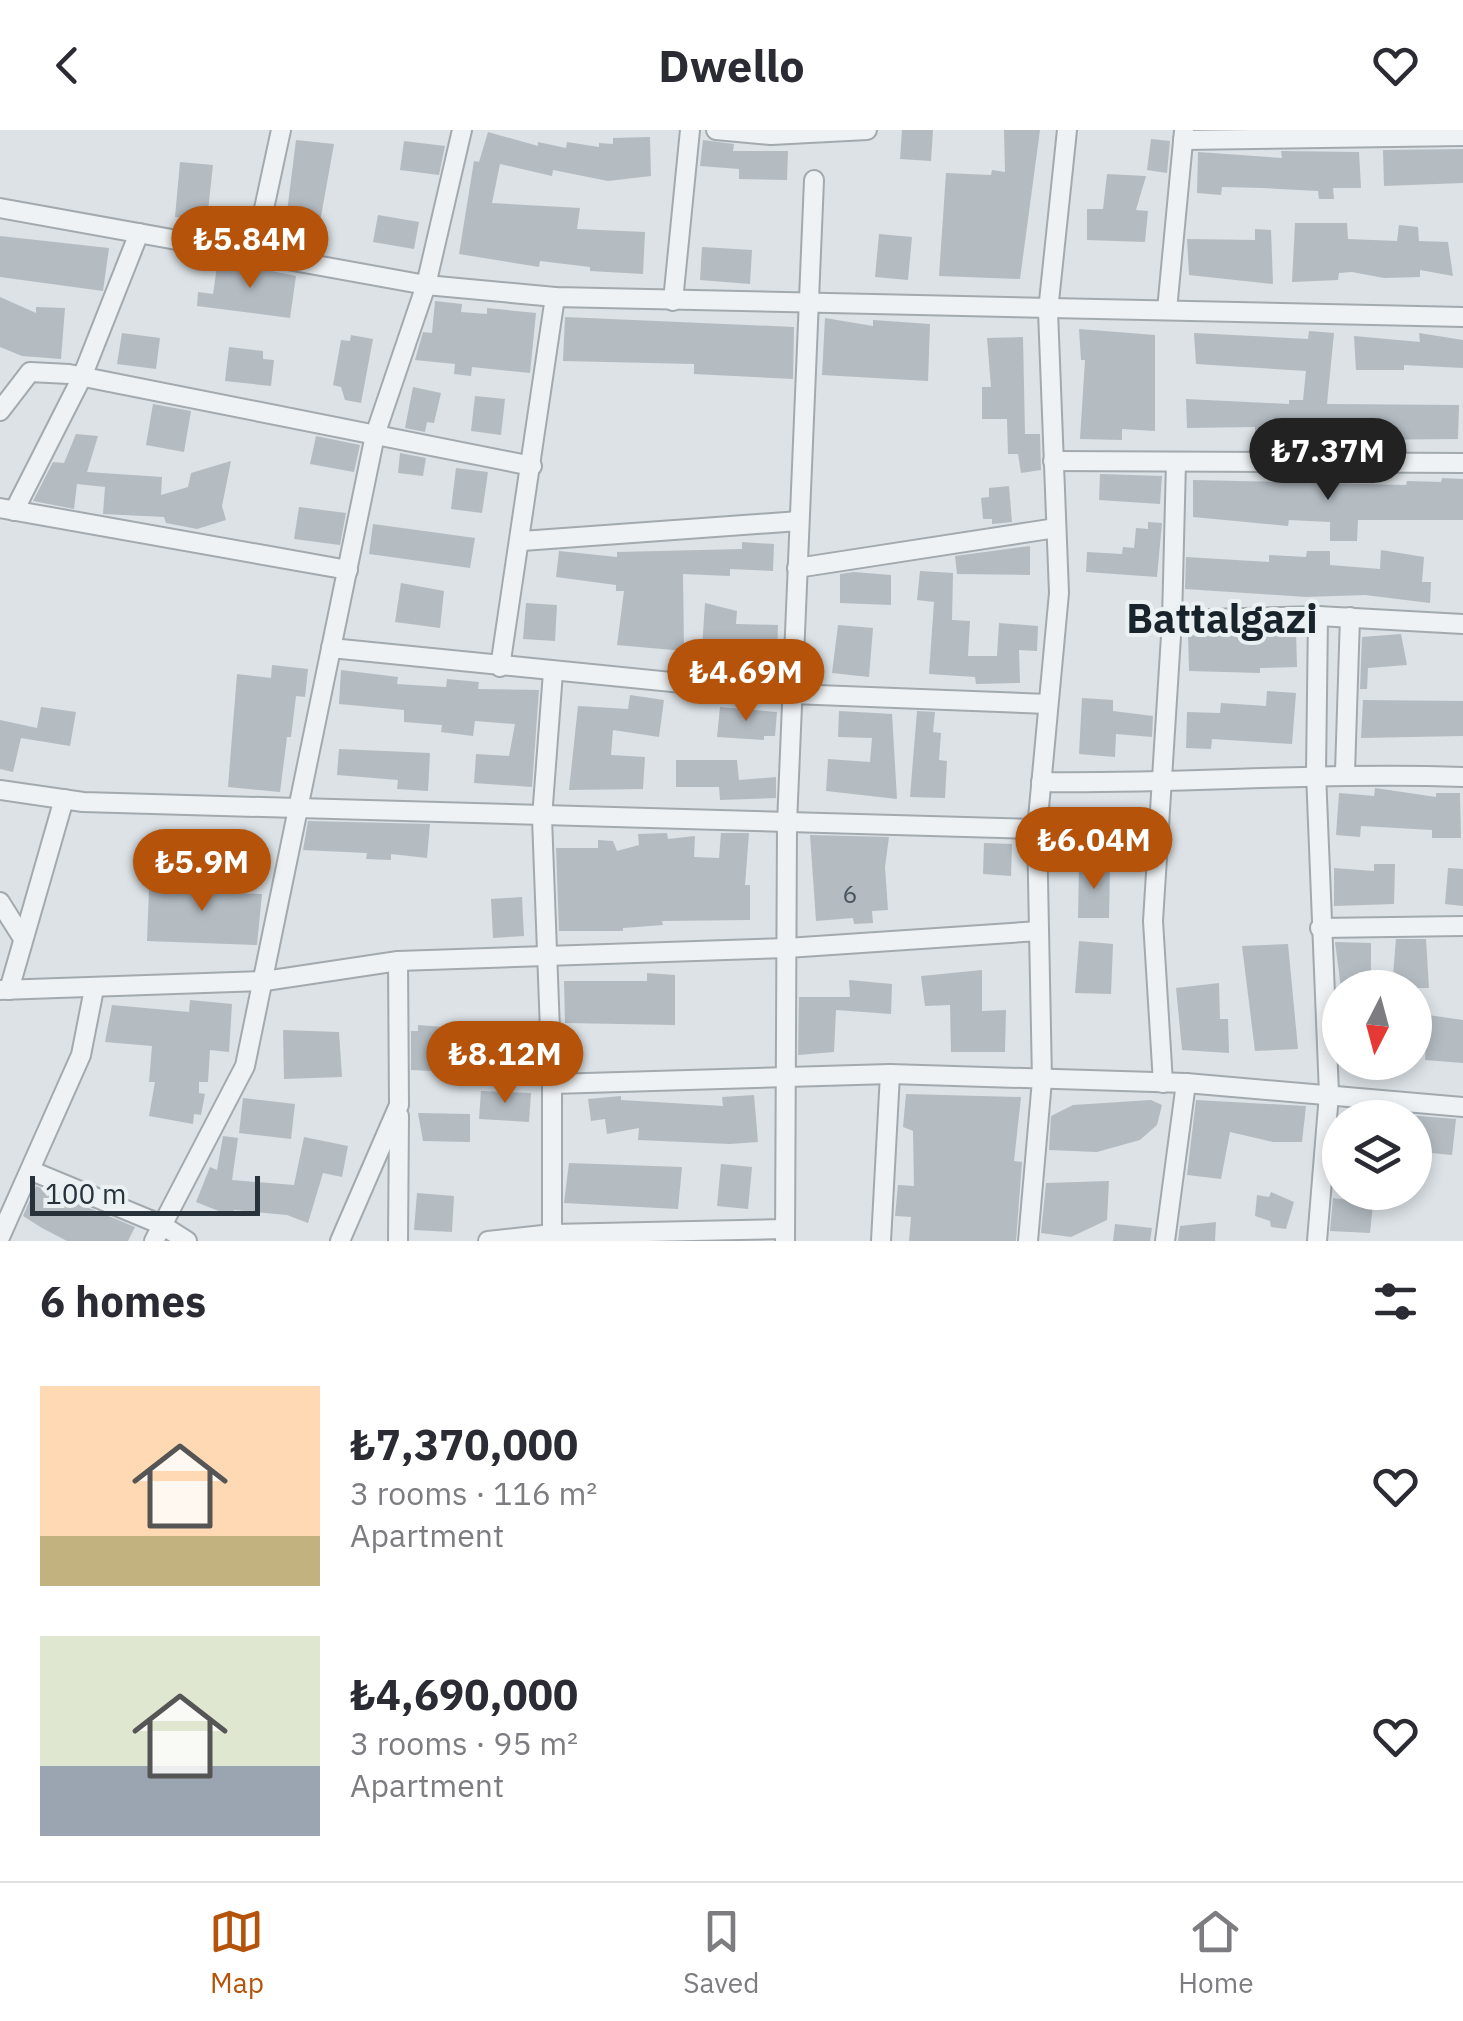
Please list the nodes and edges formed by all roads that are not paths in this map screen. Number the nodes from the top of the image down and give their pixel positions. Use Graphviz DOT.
graph roads {
  1 [pos="281,130"];
  2 [pos="462,130"];
  3 [pos="690,130"];
  4 [pos="716,130"];
  5 [pos="867,130"];
  6 [pos="1066,130"];
  7 [pos="1184,135"];
  8 [pos="1463,136"];
  9 [pos="814,180"];
  10 [pos="0,208"];
  11 [pos="139,233"];
  12 [pos="254,255"];
  13 [pos="426,284"];
  14 [pos="556,298"];
  15 [pos="674,301"];
  16 [pos="806,301"];
  17 [pos="1167,310"];
  18 [pos="1048,311"];
  19 [pos="1463,318"];
  20 [pos="82,376"];
  21 [pos="0,411"];
  22 [pos="376,435"];
  23 [pos="1054,461"];
  24 [pos="1176,462"];
  25 [pos="1463,463"];
  26 [pos="532,466"];
  27 [pos="7,509"];
  28 [pos="799,521"];
  29 [pos="1056,528"];
  30 [pos="522,541"];
  31 [pos="797,568"];
  32 [pos="348,570"];
  33 [pos="1318,616"];
  34 [pos="1350,618"];
  35 [pos="1172,620"];
  36 [pos="1463,624"];
  37 [pos="331,648"];
  38 [pos="500,667"];
  39 [pos="552,672"];
  40 [pos="792,694"];
  41 [pos="1048,704"];
  42 [pos="1345,772"];
  43 [pos="1316,773"];
  44 [pos="1463,777"];
  45 [pos="1042,782"];
  46 [pos="1160,784"];
  47 [pos="0,790"];
  48 [pos="64,800"];
  49 [pos="298,805"];
  50 [pos="542,818"];
  51 [pos="787,824"];
  52 [pos="1037,829"];
  53 [pos="0,902"];
  54 [pos="1463,926"];
  55 [pos="1320,928"];
  56 [pos="1039,930"];
  57 [pos="22,937"];
  58 [pos="787,948"];
  59 [pos="549,955"];
  60 [pos="398,961"];
  61 [pos="266,981"];
  62 [pos="94,989"];
  63 [pos="5,990"];
  64 [pos="890,1074"];
  65 [pos="788,1079"];
  66 [pos="1042,1080"];
  67 [pos="1163,1082"];
  68 [pos="1186,1083"];
  69 [pos="552,1084"];
  70 [pos="1328,1094"];
  71 [pos="399,1106"];
  72 [pos="1463,1107"];
  73 [pos="32,1171"];
  74 [pos="158,1233"];
  75 [pos="785,1235"];
  76 [pos="0,1237"];
  77 [pos="552,1238"];
  78 [pos="187,1241"];
  79 [pos="340,1241"];
  80 [pos="398,1241"];
  81 [pos="488,1241"];
  82 [pos="881,1241"];
  83 [pos="1028,1241"];
  84 [pos="1165,1241"];
  85 [pos="1317,1241"];
  1 -- 12 [label="street"];
  2 -- 13 [label="street"];
  3 -- 15 [label="street"];
  4 -- 5 [label="street"];
  6 -- 18 [label="street"];
  7 -- 8 [label="street"];
  7 -- 17 [label="street"];
  9 -- 16 [label="street"];
  10 -- 11 [label="street"];
  11 -- 12 [label="street"];
  11 -- 20 [label="street"];
  12 -- 13 [label="street"];
  13 -- 14 [label="street"];
  13 -- 22 [label="street"];
  14 -- 15 [label="street"];
  14 -- 26 [label="street"];
  15 -- 16 [label="street"];
  16 -- 18 [label="street"];
  16 -- 28 [label="street"];
  17 -- 18 [label="street"];
  17 -- 19 [label="street"];
  18 -- 23 [label="street"];
  20 -- 21 [label="street"];
  20 -- 22 [label="street"];
  20 -- 27 [label="street"];
  22 -- 26 [label="street"];
  22 -- 32 [label="street"];
  23 -- 24 [label="street"];
  23 -- 29 [label="street"];
  24 -- 25 [label="street"];
  24 -- 35 [label="street"];
  26 -- 30 [label="street"];
  27 -- 32 [label="street"];
  28 -- 30 [label="street"];
  28 -- 31 [label="street"];
  29 -- 31 [label="street"];
  29 -- 41 [label="street"];
  30 -- 38 [label="street"];
  31 -- 40 [label="street"];
  32 -- 37 [label="street"];
  33 -- 34 [label="street"];
  33 -- 35 [label="street"];
  33 -- 43 [label="street"];
  34 -- 36 [label="street"];
  34 -- 42 [label="street"];
  35 -- 46 [label="street"];
  37 -- 38 [label="street"];
  37 -- 49 [label="street"];
  38 -- 39 [label="street"];
  39 -- 40 [label="street"];
  39 -- 50 [label="street"];
  40 -- 41 [label="street"];
  40 -- 51 [label="street"];
  41 -- 45 [label="street"];
  42 -- 43 [label="street"];
  42 -- 44 [label="street"];
  43 -- 46 [label="street"];
  43 -- 55 [label="street"];
  45 -- 46 [label="street"];
  45 -- 52 [label="street"];
  46 -- 67 [label="street"];
  47 -- 48 [label="street"];
  48 -- 49 [label="street"];
  48 -- 57 [label="street"];
  49 -- 50 [label="street"];
  49 -- 61 [label="street"];
  50 -- 51 [label="street"];
  50 -- 59 [label="street"];
  51 -- 52 [label="street"];
  51 -- 58 [label="street"];
  52 -- 56 [label="street"];
  53 -- 57 [label="street"];
  54 -- 55 [label="street"];
  55 -- 70 [label="street"];
  56 -- 58 [label="street"];
  56 -- 66 [label="street"];
  57 -- 63 [label="street"];
  58 -- 59 [label="street"];
  58 -- 65 [label="street"];
  59 -- 60 [label="street"];
  59 -- 69 [label="street"];
  60 -- 61 [label="street"];
  60 -- 71 [label="street"];
  61 -- 62 [label="street"];
  61 -- 74 [label="street"];
  62 -- 63 [label="street"];
  62 -- 73 [label="street"];
  64 -- 65 [label="street"];
  64 -- 66 [label="street"];
  64 -- 82 [label="street"];
  65 -- 69 [label="street"];
  65 -- 75 [label="street"];
  66 -- 67 [label="street"];
  66 -- 83 [label="street"];
  67 -- 68 [label="street"];
  68 -- 70 [label="street"];
  68 -- 84 [label="street"];
  69 -- 77 [label="street"];
  70 -- 72 [label="street"];
  70 -- 85 [label="street"];
  71 -- 79 [label="street"];
  71 -- 80 [label="street"];
  73 -- 74 [label="street"];
  73 -- 76 [label="street"];
  74 -- 78 [label="street"];
  75 -- 77 [label="street"];
  77 -- 81 [label="street"];
}
